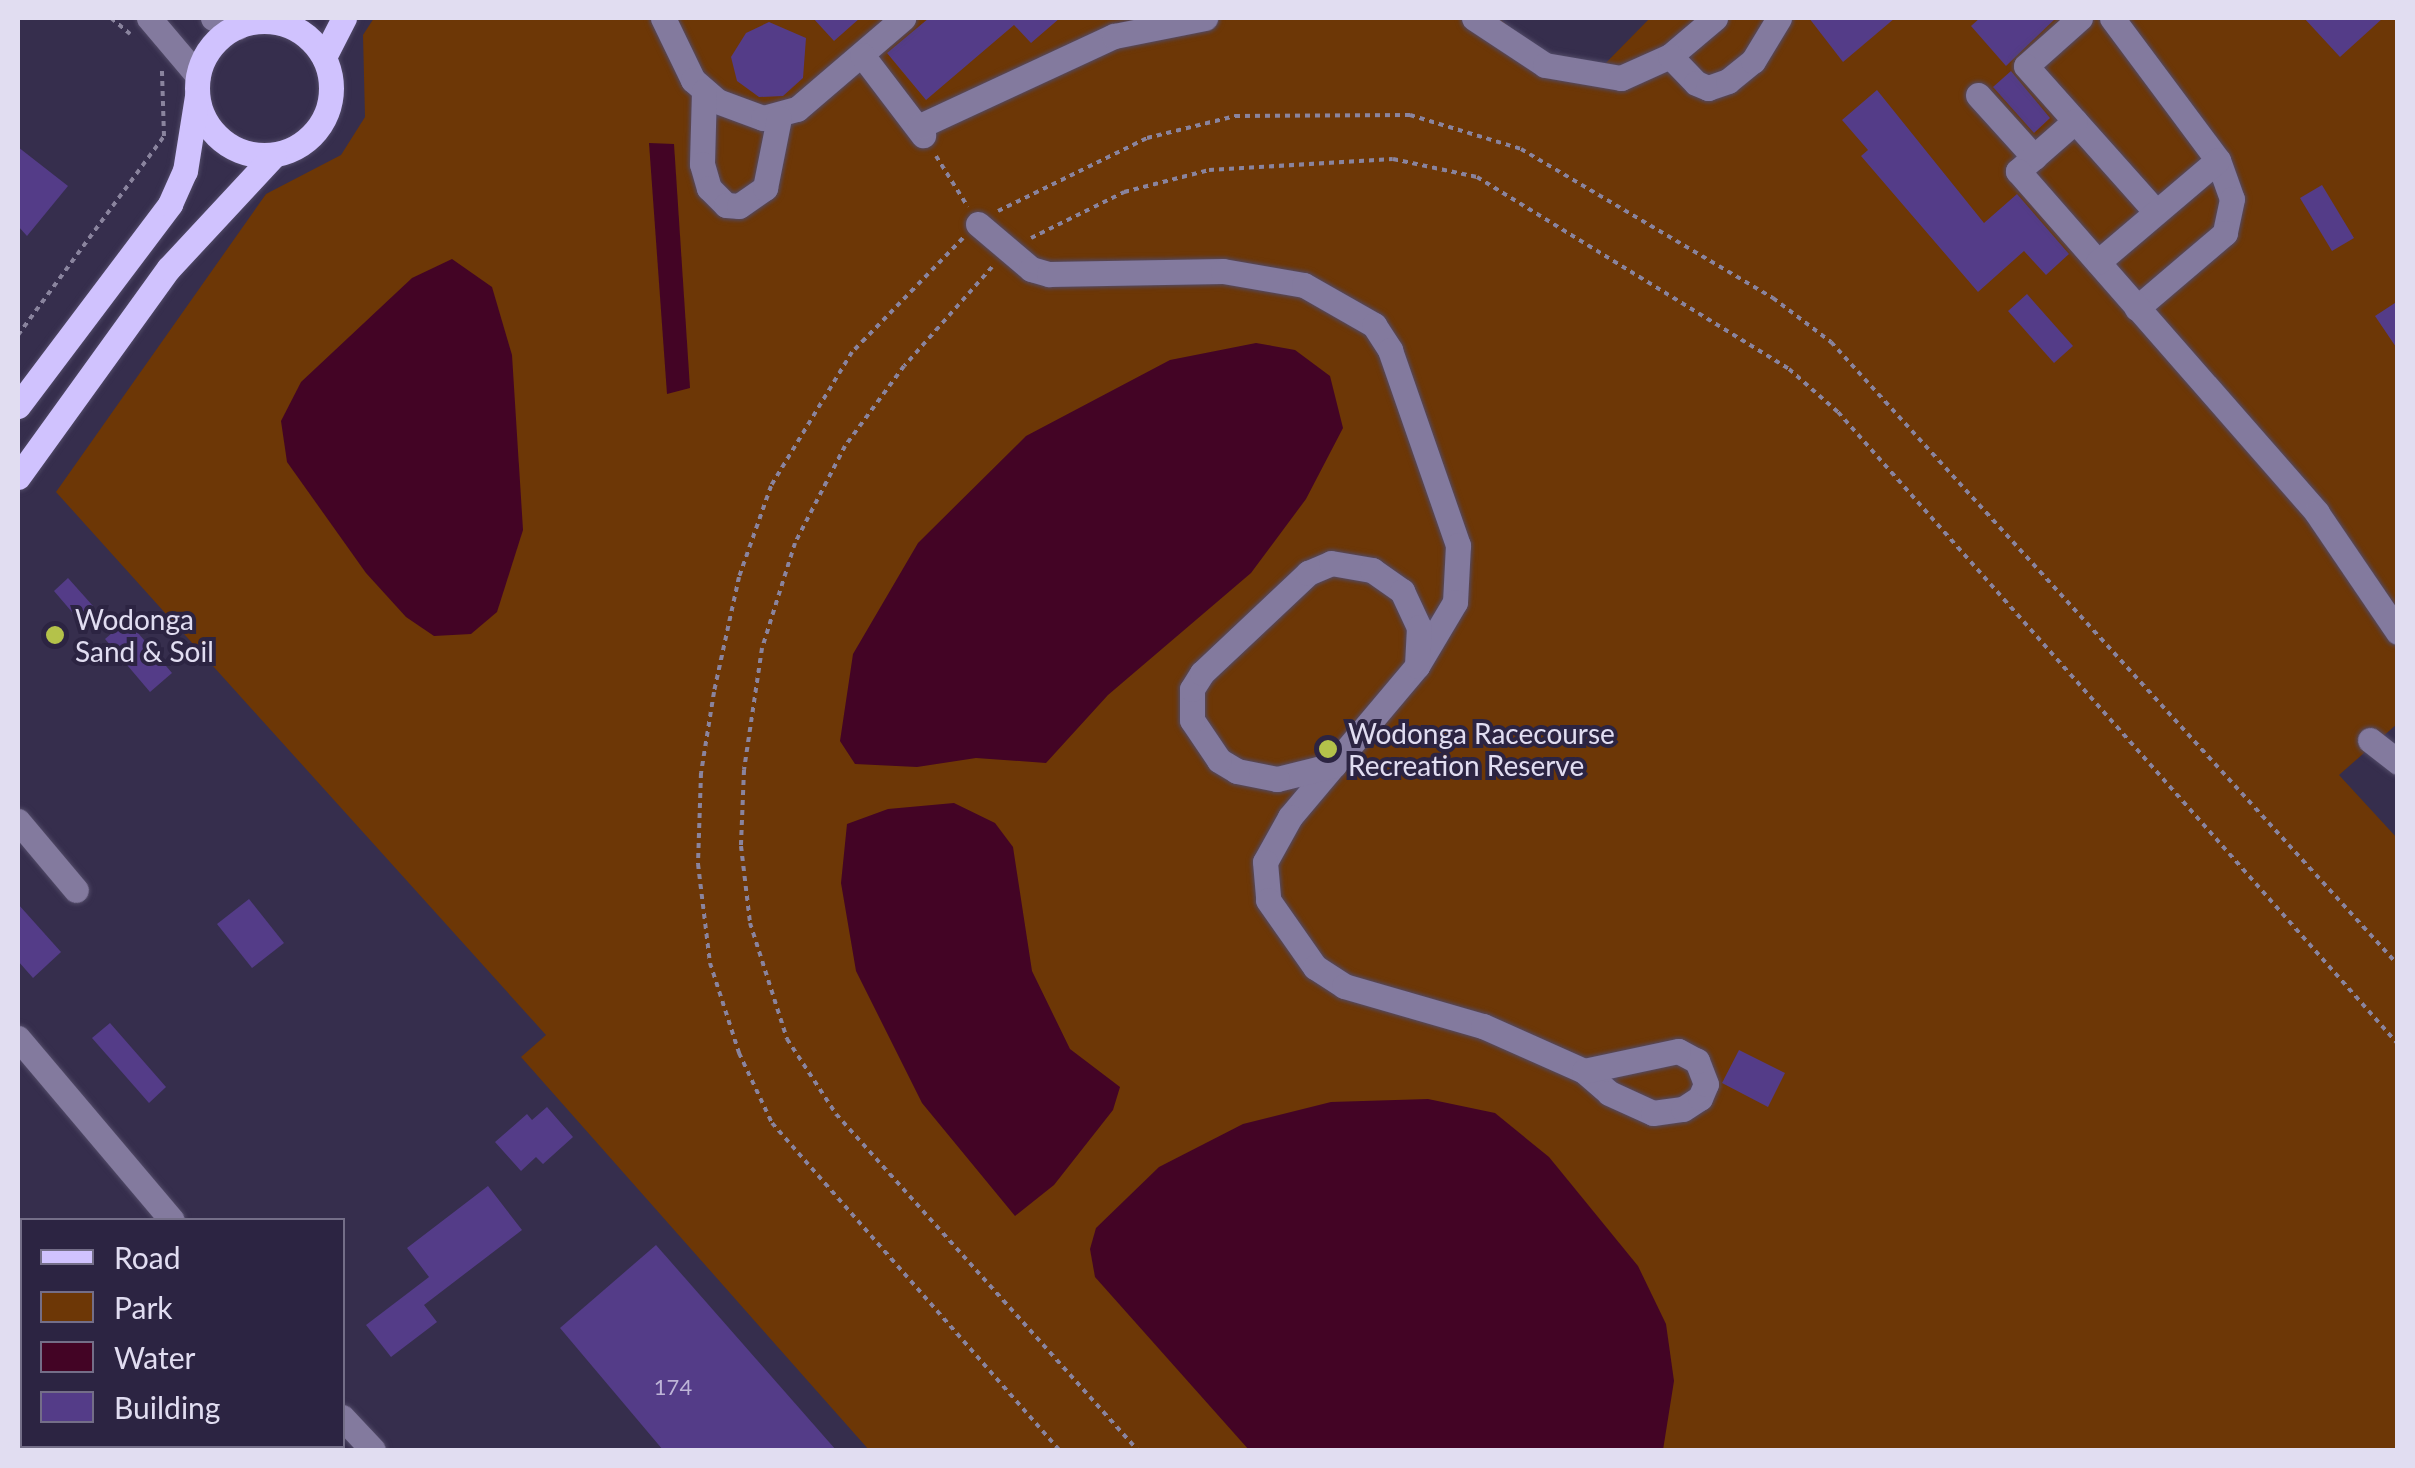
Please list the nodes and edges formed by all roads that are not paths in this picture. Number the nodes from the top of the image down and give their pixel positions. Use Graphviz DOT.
graph roads {
  1 [pos="344,18"];
  2 [pos="663,18"];
  3 [pos="903,18"];
  4 [pos="1205,18"];
  5 [pos="1474,18"];
  6 [pos="1715,18"];
  7 [pos="1778,18"];
  8 [pos="2080,18"];
  9 [pos="2112,18"];
  10 [pos="240,21"];
  11 [pos="142,28"];
  12 [pos="862,55"];
  13 [pos="1670,56"];
  14 [pos="324,57"];
  15 [pos="198,85"];
  16 [pos="704,91"];
  17 [pos="1978,95"];
  18 [pos="779,118"];
  19 [pos="2075,121"];
  20 [pos="274,155"];
  21 [pos="2034,157"];
  22 [pos="2218,160"];
  23 [pos="2156,212"];
  24 [pos="978,224"];
  25 [pos="2098,262"];
  26 [pos="2136,308"];
  27 [pos="18,406"];
  28 [pos="18,477"];
  29 [pos="2398,632"];
  30 [pos="1417,666"];
  31 [pos="2370,740"];
  32 [pos="2398,762"];
  33 [pos="1336,765"];
  34 [pos="18,820"];
  35 [pos="76,890"];
  36 [pos="18,1038"];
  37 [pos="1584,1071"];
  38 [pos="170,1218"];
  39 [pos="345,1420"];
  40 [pos="373,1450"];
  1 -- 14 [label="main road"];
  2 -- 16 [label="street"];
  3 -- 12 [label="street"];
  4 -- 12 [label="street"];
  5 -- 13 [label="street"];
  6 -- 13 [label="street"];
  7 -- 13 [label="street"];
  8 -- 19 [label="street"];
  9 -- 22 [label="street"];
  10 -- 14 [label="main road"];
  10 -- 15 [label="main road"];
  11 -- 15 [label="street"];
  12 -- 18 [label="street"];
  14 -- 20 [label="main road"];
  15 -- 20 [label="main road"];
  15 -- 27 [label="main road"];
  16 -- 18 [label="street"];
  16 -- 18 [label="street"];
  17 -- 21 [label="street"];
  19 -- 21 [label="street"];
  19 -- 23 [label="street"];
  20 -- 28 [label="main road"];
  21 -- 25 [label="street"];
  22 -- 23 [label="street"];
  22 -- 26 [label="street"];
  23 -- 25 [label="street"];
  24 -- 30 [label="street"];
  25 -- 26 [label="street"];
  26 -- 29 [label="street"];
  30 -- 33 [label="street"];
  30 -- 33 [label="street"];
  31 -- 32 [label="street"];
  33 -- 37 [label="street"];
  34 -- 35 [label="street"];
  36 -- 38 [label="street"];
  39 -- 40 [label="street"];
}
